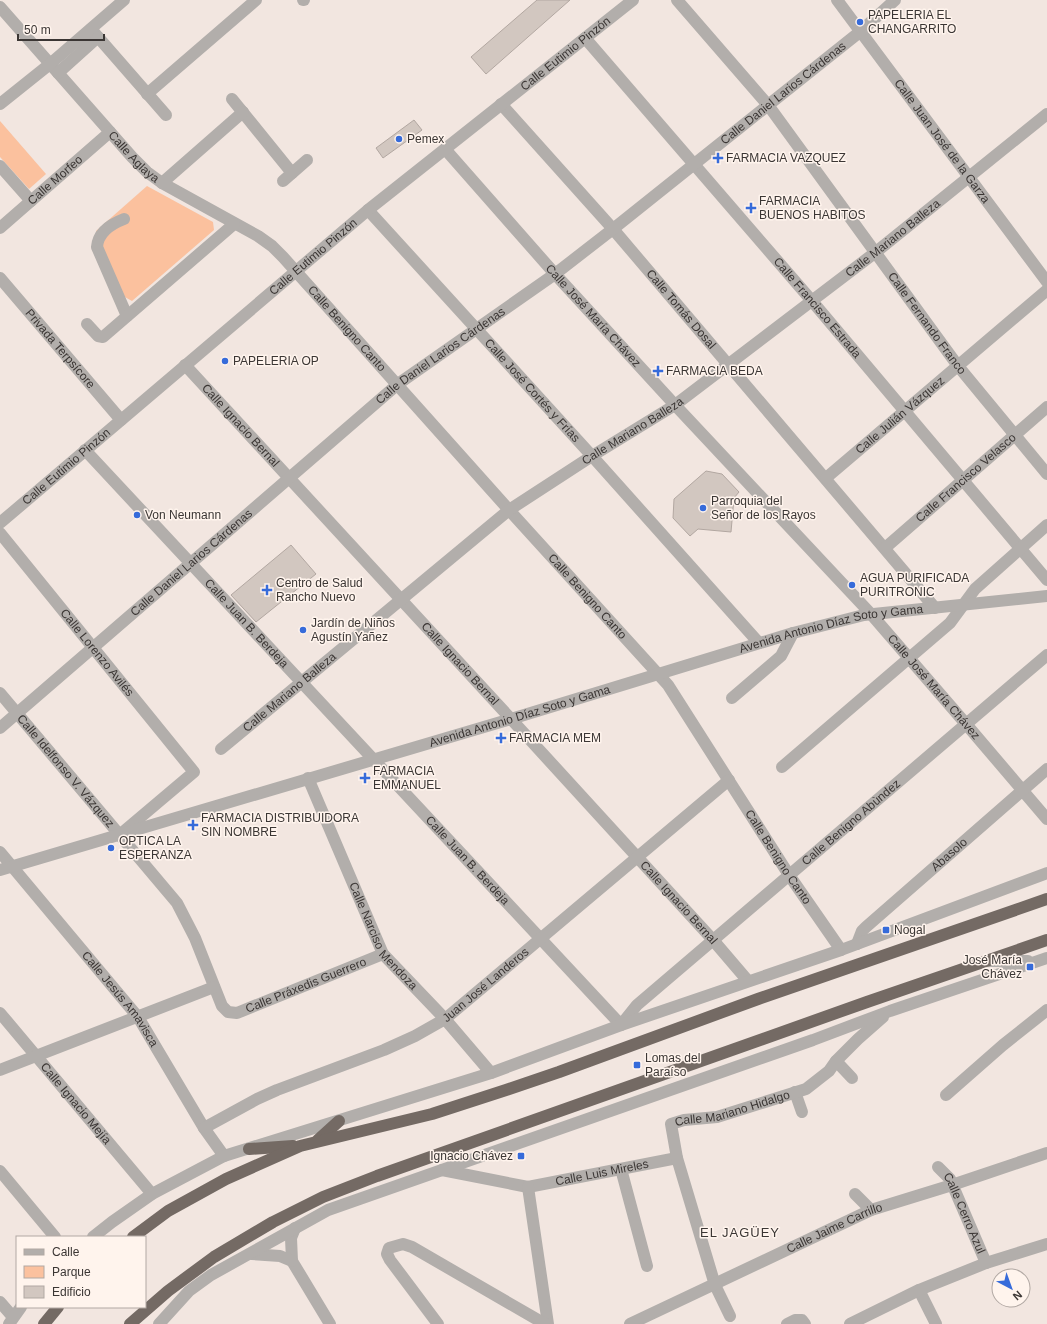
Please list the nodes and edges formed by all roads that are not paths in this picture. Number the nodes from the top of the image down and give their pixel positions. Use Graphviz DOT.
graph roads {
  1 [pos="124,0"];
  2 [pos="256,0"];
  3 [pos="633,0"];
  4 [pos="677,0"];
  5 [pos="836,0"];
  6 [pos="895,0"];
  7 [pos="0,7"];
  8 [pos="861,31"];
  9 [pos="94,33"];
  10 [pos="585,38"];
  11 [pos="54,68"];
  12 [pos="147,94"];
  13 [pos="232,98"];
  14 [pos="0,104"];
  15 [pos="501,104"];
  16 [pos="768,105"];
  17 [pos="243,112"];
  18 [pos="1047,114"];
  19 [pos="166,115"];
  20 [pos="110,132"];
  21 [pos="444,149"];
  22 [pos="307,160"];
  23 [pos="694,164"];
  24 [pos="0,166"];
  25 [pos="292,173"];
  26 [pos="970,177"];
  27 [pos="283,181"];
  28 [pos="162,183"];
  29 [pos="31,201"];
  30 [pos="368,210"];
  31 [pos="124,218"];
  32 [pos="234,224"];
  33 [pos="0,228"];
  34 [pos="613,229"];
  35 [pos="876,252"];
  36 [pos="296,271"];
  37 [pos="555,274"];
  38 [pos="0,278"];
  39 [pos="1047,282"];
  40 [pos="1047,290"];
  41 [pos="812,301"];
  42 [pos="127,316"];
  43 [pos="87,324"];
  44 [pos="477,329"];
  45 [pos="730,365"];
  46 [pos="185,366"];
  47 [pos="958,366"];
  48 [pos="398,384"];
  49 [pos="675,405"];
  50 [pos="1047,407"];
  51 [pos="906,410"];
  52 [pos="121,420"];
  53 [pos="1014,435"];
  54 [pos="86,450"];
  55 [pos="592,456"];
  56 [pos="1047,474"];
  57 [pos="288,478"];
  58 [pos="826,478"];
  59 [pos="963,480"];
  60 [pos="509,510"];
  61 [pos="0,523"];
  62 [pos="1047,525"];
  63 [pos="0,533"];
  64 [pos="885,548"];
  65 [pos="1020,548"];
  66 [pos="190,563"];
  67 [pos="1047,580"];
  68 [pos="1047,596"];
  69 [pos="401,600"];
  70 [pos="963,605"];
  71 [pos="935,608"];
  72 [pos="871,614"];
  73 [pos="793,633"];
  74 [pos="759,643"];
  75 [pos="93,648"];
  76 [pos="1047,655"];
  77 [pos="909,658"];
  78 [pos="659,674"];
  79 [pos="302,682"];
  80 [pos="0,693"];
  81 [pos="732,698"];
  82 [pos="17,713"];
  83 [pos="511,719"];
  84 [pos="966,724"];
  85 [pos="0,728"];
  86 [pos="221,749"];
  87 [pos="373,759"];
  88 [pos="782,767"];
  89 [pos="1047,769"];
  90 [pos="308,778"];
  91 [pos="728,780"];
  92 [pos="1023,790"];
  93 [pos="1047,819"];
  94 [pos="119,835"];
  95 [pos="0,852"];
  96 [pos="637,857"];
  97 [pos="6,868"];
  98 [pos="1047,873"];
  99 [pos="789,875"];
  100 [pos="1047,899"];
  101 [pos="541,938"];
  102 [pos="713,940"];
  103 [pos="1047,940"];
  104 [pos="857,944"];
  105 [pos="841,950"];
  106 [pos="383,954"];
  107 [pos="1043,960"];
  108 [pos="989,961"];
  109 [pos="748,981"];
  110 [pos="214,988"];
  111 [pos="1047,1010"];
  112 [pos="890,1011"];
  113 [pos="228,1012"];
  114 [pos="0,1014"];
  115 [pos="138,1017"];
  116 [pos="445,1019"];
  117 [pos="621,1025"];
  118 [pos="36,1056"];
  119 [pos="836,1061"];
  120 [pos="0,1070"];
  121 [pos="491,1073"];
  122 [pos="852,1078"];
  123 [pos="795,1092"];
  124 [pos="946,1095"];
  125 [pos="802,1112"];
  126 [pos="339,1121"];
  127 [pos="204,1128"];
  128 [pos="317,1141"];
  129 [pos="300,1146"];
  130 [pos="249,1149"];
  131 [pos="1047,1153"];
  132 [pos="224,1156"];
  133 [pos="677,1158"];
  134 [pos="938,1166"];
  135 [pos="621,1169"];
  136 [pos="441,1170"];
  137 [pos="0,1171"];
  138 [pos="952,1185"];
  139 [pos="528,1187"];
  140 [pos="152,1194"];
  141 [pos="855,1194"];
  142 [pos="871,1210"];
  143 [pos="295,1228"];
  144 [pos="54,1236"];
  145 [pos="94,1236"];
  146 [pos="134,1236"];
  147 [pos="1047,1244"];
  148 [pos="252,1254"];
  149 [pos="292,1261"];
  150 [pos="986,1263"];
  151 [pos="647,1266"];
  152 [pos="715,1285"];
  153 [pos="918,1290"];
  154 [pos="18,1308"];
  155 [pos="57,1308"];
  156 [pos="5,1313"];
  157 [pos="730,1316"];
  158 [pos="44,1324"];
  159 [pos="130,1324"];
  160 [pos="160,1324"];
  161 [pos="330,1324"];
  162 [pos="438,1324"];
  163 [pos="545,1324"];
  164 [pos="548,1324"];
  165 [pos="630,1324"];
  166 [pos="787,1324"];
  167 [pos="805,1324"];
  168 [pos="850,1324"];
  169 [pos="936,1324"];
  1 -- 9 [label="street"];
  2 -- 12 [label="street"];
  3 -- 10 [label="street, Calle Eutimio Pinzón"];
  4 -- 16 [label="street, Calle Fernando Franco"];
  5 -- 8 [label="street, Calle Juan José de la Garza"];
  6 -- 8 [label="street, Calle Daniel Larios Cárdenas"];
  7 -- 11 [label="street, Calle Aglaya"];
  8 -- 16 [label="street, Calle Daniel Larios Cárdenas"];
  8 -- 26 [label="street, Calle Juan José de la Garza"];
  9 -- 11 [label="street"];
  9 -- 12 [label="street"];
  10 -- 15 [label="street, Calle Eutimio Pinzón"];
  10 -- 23 [label="street, Calle Francisco Estrada"];
  11 -- 14 [label="street"];
  11 -- 20 [label="street, Calle Aglaya"];
  12 -- 19 [label="street"];
  13 -- 17 [label="street"];
  15 -- 21 [label="street, Calle Eutimio Pinzón"];
  15 -- 34 [label="street, Calle Tomás Dosal"];
  16 -- 23 [label="street, Calle Daniel Larios Cárdenas"];
  16 -- 35 [label="street, Calle Fernando Franco"];
  17 -- 25 [label="street"];
  17 -- 28 [label="street"];
  18 -- 26 [label="street, Calle Mariano Balleza"];
  20 -- 28 [label="street, Calle Aglaya"];
  20 -- 29 [label="street, Calle Morfeo"];
  21 -- 30 [label="street, Calle Eutimio Pinzón"];
  21 -- 37 [label="street, Calle José María Chávez"];
  22 -- 25 [label="street"];
  23 -- 34 [label="street, Calle Daniel Larios Cárdenas"];
  23 -- 41 [label="street, Calle Francisco Estrada"];
  24 -- 29 [label="street"];
  25 -- 27 [label="street"];
  26 -- 35 [label="street, Calle Mariano Balleza"];
  26 -- 39 [label="street, Calle Juan José de la Garza"];
  28 -- 32 [label="street, Calle Aglaya"];
  29 -- 33 [label="street, Calle Morfeo"];
  30 -- 36 [label="street, Calle Eutimio Pinzón"];
  30 -- 44 [label="street, Calle José Cortés y Frías"];
  31 -- 42 [label="street"];
  32 -- 36 [label="street, Calle Aglaya"];
  32 -- 42 [label="street"];
  34 -- 37 [label="street, Calle Daniel Larios Cárdenas"];
  34 -- 45 [label="street, Calle Tomás Dosal"];
  35 -- 41 [label="street, Calle Mariano Balleza"];
  35 -- 47 [label="street, Calle Fernando Franco"];
  36 -- 46 [label="street, Calle Eutimio Pinzón"];
  36 -- 48 [label="street, Calle Benigno Canto"];
  37 -- 44 [label="street, Calle Daniel Larios Cárdenas"];
  37 -- 49 [label="street, Calle José María Chávez"];
  38 -- 52 [label="street, Privada Terpsícore"];
  40 -- 47 [label="street, Calle Julián Vázquez"];
  41 -- 45 [label="street, Calle Mariano Balleza"];
  41 -- 51 [label="street, Calle Francisco Estrada"];
  42 -- 43 [label="street"];
  44 -- 48 [label="street, Calle Daniel Larios Cárdenas"];
  44 -- 55 [label="street, Calle José Cortés y Frías"];
  45 -- 49 [label="street, Calle Mariano Balleza"];
  45 -- 58 [label="street, Calle Tomás Dosal"];
  46 -- 52 [label="street, Calle Eutimio Pinzón"];
  46 -- 57 [label="street, Calle Ignacio Bernal"];
  47 -- 51 [label="street, Calle Julián Vázquez"];
  47 -- 53 [label="street, Calle Fernando Franco"];
  48 -- 57 [label="street, Calle Daniel Larios Cárdenas"];
  48 -- 60 [label="street, Calle Benigno Canto"];
  49 -- 55 [label="street, Calle Mariano Balleza"];
  49 -- 72 [label="street, Calle José María Chávez"];
  50 -- 53 [label="street, Calle Francisco Velasco"];
  51 -- 58 [label="street, Calle Julián Vázquez"];
  51 -- 59 [label="street, Calle Francisco Estrada"];
  52 -- 54 [label="street, Calle Eutimio Pinzón"];
  53 -- 56 [label="street, Calle Fernando Franco"];
  53 -- 59 [label="street, Calle Francisco Velasco"];
  54 -- 61 [label="street, Calle Eutimio Pinzón"];
  54 -- 66 [label="street, Calle Juan B. Berdeja"];
  55 -- 60 [label="street, Calle Mariano Balleza"];
  55 -- 74 [label="street, Calle José Cortés y Frías"];
  57 -- 66 [label="street, Calle Daniel Larios Cárdenas"];
  57 -- 69 [label="street, Calle Ignacio Bernal"];
  58 -- 64 [label="street, Calle Tomás Dosal"];
  59 -- 64 [label="street, Calle Francisco Velasco"];
  59 -- 65 [label="street, Calle Francisco Estrada"];
  60 -- 69 [label="street, Calle Mariano Balleza"];
  60 -- 78 [label="street, Calle Benigno Canto"];
  62 -- 65 [label="street"];
  63 -- 75 [label="street, Calle Lorenzo Avilés"];
  64 -- 71 [label="street, Calle Tomás Dosal"];
  65 -- 67 [label="street, Calle Francisco Estrada"];
  65 -- 70 [label="street"];
  66 -- 75 [label="street, Calle Daniel Larios Cárdenas"];
  66 -- 79 [label="street, Calle Juan B. Berdeja"];
  68 -- 70 [label="street, Avenida Antonio Díaz Soto y Gama"];
  69 -- 79 [label="street, Calle Mariano Balleza"];
  69 -- 83 [label="street, Calle Ignacio Bernal"];
  70 -- 71 [label="street, Avenida Antonio Díaz Soto y Gama"];
  70 -- 77 [label="street"];
  71 -- 72 [label="street, Avenida Antonio Díaz Soto y Gama"];
  72 -- 73 [label="street, Avenida Antonio Díaz Soto y Gama"];
  72 -- 77 [label="street, Calle José María Chávez"];
  73 -- 74 [label="street, Avenida Antonio Díaz Soto y Gama"];
  73 -- 81 [label="street"];
  74 -- 78 [label="street, Avenida Antonio Díaz Soto y Gama"];
  75 -- 82 [label="street, Calle Daniel Larios Cárdenas"];
  75 -- 94 [label="street, Calle Lorenzo Avilés"];
  76 -- 84 [label="street, Calle Benigno Abùndez"];
  77 -- 84 [label="street, Calle José María Chávez"];
  77 -- 88 [label="street"];
  78 -- 83 [label="street, Avenida Antonio Díaz Soto y Gama"];
  78 -- 91 [label="street, Calle Benigno Canto"];
  79 -- 86 [label="street, Calle Mariano Balleza"];
  79 -- 87 [label="street, Calle Juan B. Berdeja"];
  80 -- 82 [label="street, Calle Idelfonso V. Vázquez"];
  82 -- 85 [label="street, Calle Daniel Larios Cárdenas"];
  82 -- 94 [label="street, Calle Idelfonso V. Vázquez"];
  83 -- 87 [label="street, Avenida Antonio Díaz Soto y Gama"];
  83 -- 96 [label="street, Calle Ignacio Bernal"];
  84 -- 92 [label="street, Calle José María Chávez"];
  84 -- 99 [label="street, Calle Benigno Abùndez"];
  87 -- 90 [label="street, Avenida Antonio Díaz Soto y Gama"];
  87 -- 101 [label="street, Calle Juan B. Berdeja"];
  89 -- 92 [label="street, Abasolo"];
  90 -- 94 [label="street, Avenida Antonio Díaz Soto y Gama"];
  90 -- 106 [label="street, Calle Narciso Mendoza"];
  91 -- 96 [label="street, Juan José Landeros"];
  91 -- 99 [label="street, Calle Benigno Canto"];
  92 -- 93 [label="street, Calle José María Chávez"];
  92 -- 104 [label="street, Abasolo"];
  94 -- 97 [label="street, Avenida Antonio Díaz Soto y Gama"];
  94 -- 110 [label="street, Calle Idelfonso V. Vázquez"];
  95 -- 97 [label="street, Calle Jesús Amavisca"];
  96 -- 101 [label="street, Juan José Landeros"];
  96 -- 102 [label="street, Calle Ignacio Bernal"];
  97 -- 115 [label="street, Calle Jesús Amavisca"];
  98 -- 104 [label="street"];
  99 -- 102 [label="street, Calle Benigno Abùndez"];
  99 -- 105 [label="street, Calle Benigno Canto"];
  100 -- 128 [label="highway"];
  101 -- 116 [label="street, Juan José Landeros"];
  101 -- 117 [label="street, Calle Juan B. Berdeja"];
  102 -- 109 [label="street, Calle Ignacio Bernal"];
  102 -- 117 [label="street, Calle Benigno Abùndez"];
  103 -- 108 [label="highway"];
  104 -- 105 [label="street"];
  105 -- 109 [label="street"];
  106 -- 113 [label="street, Calle Práxedis Guerrero"];
  106 -- 116 [label="street, Calle Narciso Mendoza"];
  107 -- 108 [label="street"];
  107 -- 112 [label="street"];
  108 -- 159 [label="highway"];
  109 -- 117 [label="street"];
  110 -- 113 [label="street, Calle Idelfonso V. Vázquez"];
  110 -- 115 [label="street"];
  111 -- 124 [label="street"];
  112 -- 119 [label="street, Calle Mariano Hidalgo"];
  112 -- 136 [label="street"];
  114 -- 118 [label="street, Calle Ignacio Mejía"];
  115 -- 118 [label="street"];
  115 -- 127 [label="street, Calle Jesús Amavisca"];
  116 -- 121 [label="street, Calle Narciso Mendoza"];
  116 -- 127 [label="street, Juan José Landeros"];
  117 -- 121 [label="street"];
  118 -- 120 [label="street"];
  118 -- 140 [label="street, Calle Ignacio Mejía"];
  119 -- 122 [label="street"];
  119 -- 123 [label="street, Calle Mariano Hidalgo"];
  121 -- 126 [label="street"];
  123 -- 125 [label="street"];
  123 -- 133 [label="street, Calle Mariano Hidalgo"];
  126 -- 128 [label="highway"];
  126 -- 130 [label="street"];
  127 -- 132 [label="street, Calle Jesús Amavisca"];
  128 -- 129 [label="highway"];
  129 -- 130 [label="highway"];
  129 -- 146 [label="highway"];
  130 -- 132 [label="street"];
  131 -- 138 [label="street, Calle Jaime Carrillo"];
  132 -- 140 [label="street"];
  133 -- 135 [label="street, Calle Luis Mireles"];
  133 -- 152 [label="street, Calle Mariano Hidalgo"];
  134 -- 138 [label="street, Calle Cerro Azul"];
  135 -- 139 [label="street, Calle Luis Mireles"];
  135 -- 151 [label="street"];
  136 -- 139 [label="street"];
  136 -- 143 [label="street"];
  137 -- 144 [label="street"];
  138 -- 142 [label="street, Calle Jaime Carrillo"];
  138 -- 150 [label="street, Calle Cerro Azul"];
  139 -- 164 [label="street"];
  140 -- 145 [label="street"];
  141 -- 142 [label="street"];
  142 -- 152 [label="street, Calle Jaime Carrillo"];
  143 -- 148 [label="street"];
  143 -- 149 [label="street"];
  147 -- 150 [label="street"];
  148 -- 149 [label="street"];
  148 -- 160 [label="street"];
  149 -- 161 [label="street"];
  150 -- 153 [label="street"];
  152 -- 157 [label="street, Calle Mariano Hidalgo"];
  152 -- 165 [label="street, Calle Jaime Carrillo"];
  153 -- 168 [label="street"];
  153 -- 169 [label="street"];
  154 -- 156 [label="street"];
  155 -- 158 [label="highway"];
  162 -- 163 [label="street"];
  166 -- 167 [label="street"];
}
